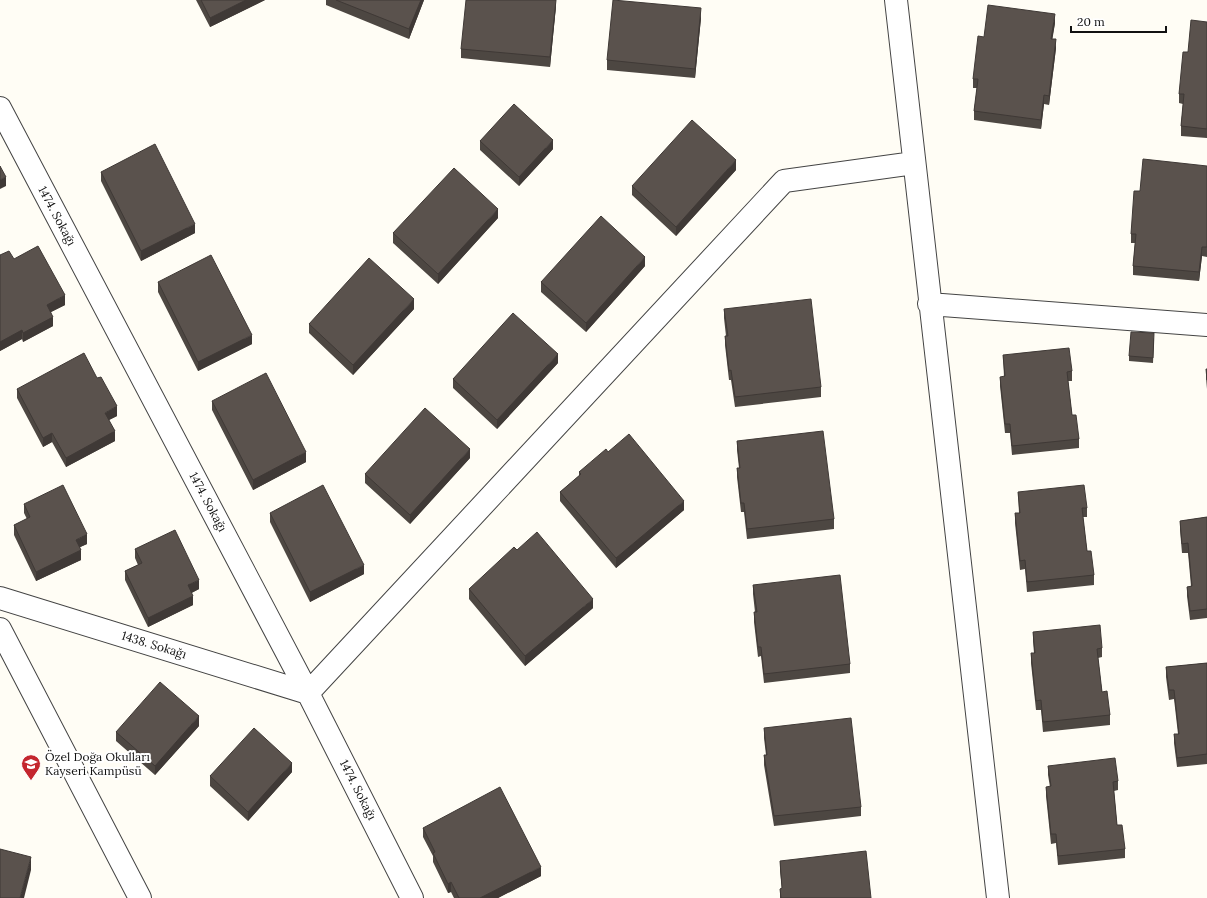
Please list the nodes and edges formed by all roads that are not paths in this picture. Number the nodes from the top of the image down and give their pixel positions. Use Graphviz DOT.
graph roads {
  1 [pos="896,0"];
  2 [pos="0,108"];
  3 [pos="914,163"];
  4 [pos="929,304"];
  5 [pos="1207,325"];
  6 [pos="0,598"];
  7 [pos="0,629"];
  8 [pos="308,693"];
  9 [pos="140,898"];
  10 [pos="412,898"];
  11 [pos="998,898"];
  1 -- 3 [label="street"];
  2 -- 8 [label="street, 1474. Sokağı"];
  3 -- 4 [label="street"];
  3 -- 8 [label="street"];
  4 -- 5 [label="street"];
  4 -- 11 [label="street"];
  6 -- 8 [label="street, 1438. Sokağı"];
  7 -- 9 [label="street"];
  8 -- 10 [label="street, 1474. Sokağı"];
}
